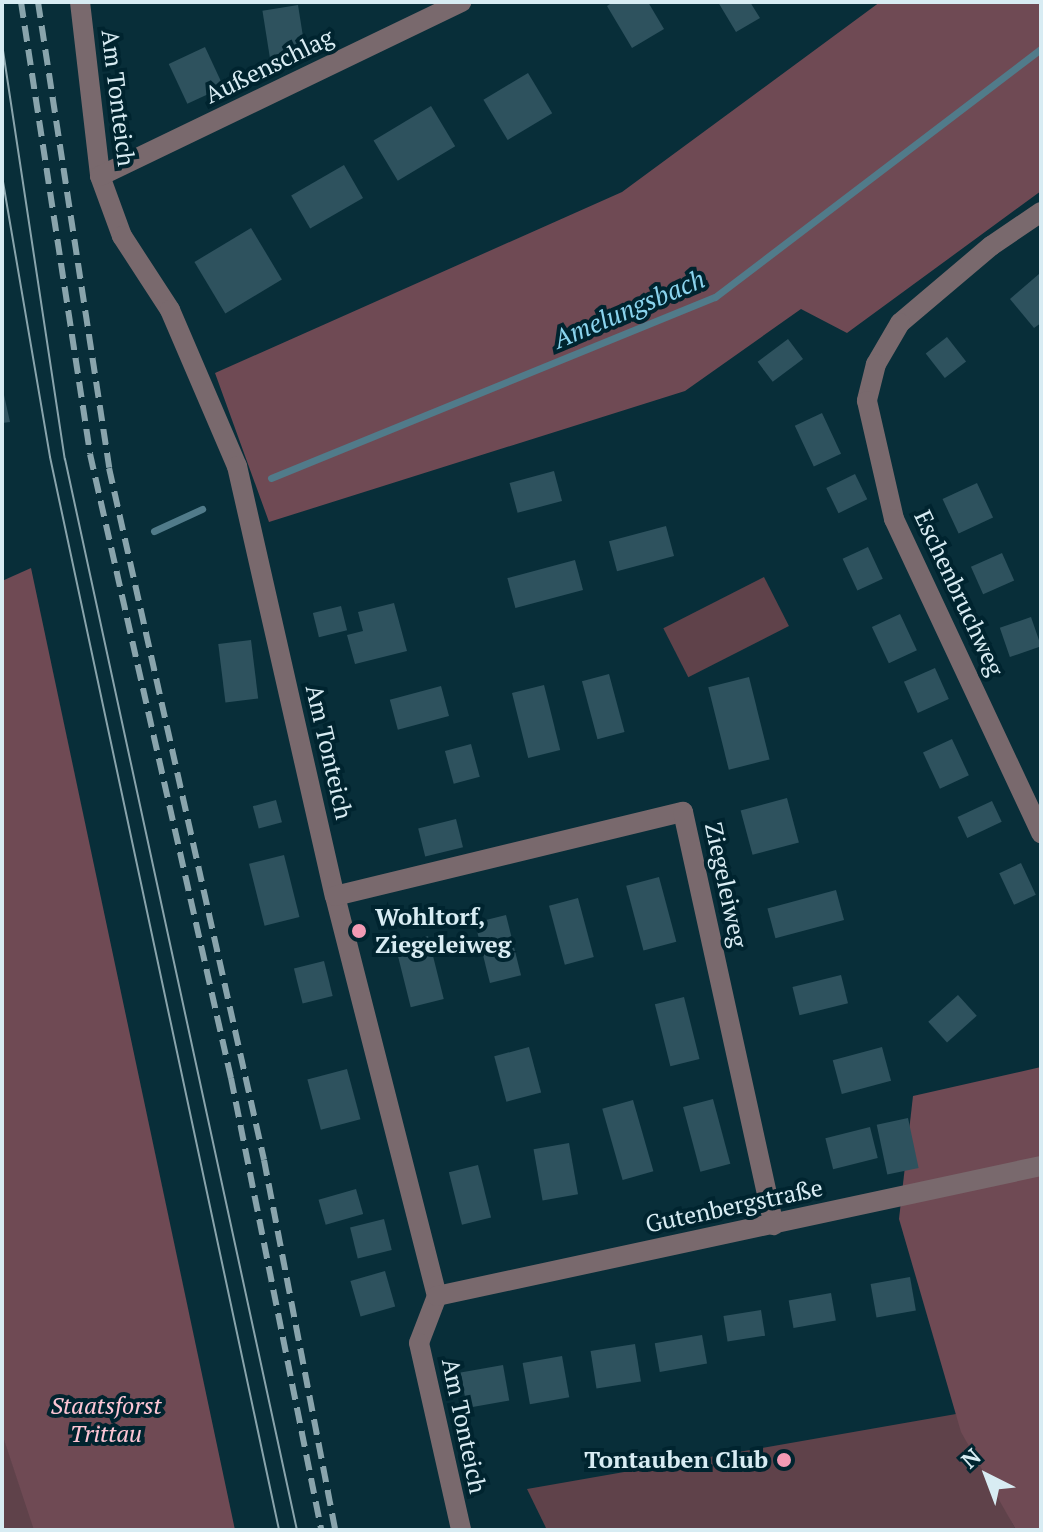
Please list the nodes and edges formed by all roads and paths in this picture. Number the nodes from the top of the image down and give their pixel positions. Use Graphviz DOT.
graph roads {
  1 [pos="80,2"];
  2 [pos="461,2"];
  3 [pos="100,176"];
  4 [pos="1041,212"];
  5 [pos="1041,833"];
  6 [pos="335,896"];
  7 [pos="1041,1166"];
  8 [pos="774,1225"];
  9 [pos="437,1296"];
  10 [pos="461,1530"];
  1 -- 3 [label="street, Am Tonteich"];
  2 -- 3 [label="street, Außenschlag"];
  3 -- 6 [label="street, Am Tonteich"];
  4 -- 5 [label="street, Eschenbruchweg"];
  6 -- 8 [label="street, Ziegeleiweg"];
  6 -- 9 [label="street, Am Tonteich"];
  7 -- 8 [label="street, Gutenbergstraße"];
  8 -- 9 [label="street, Gutenbergstraße"];
  9 -- 10 [label="street, Am Tonteich"];
}
